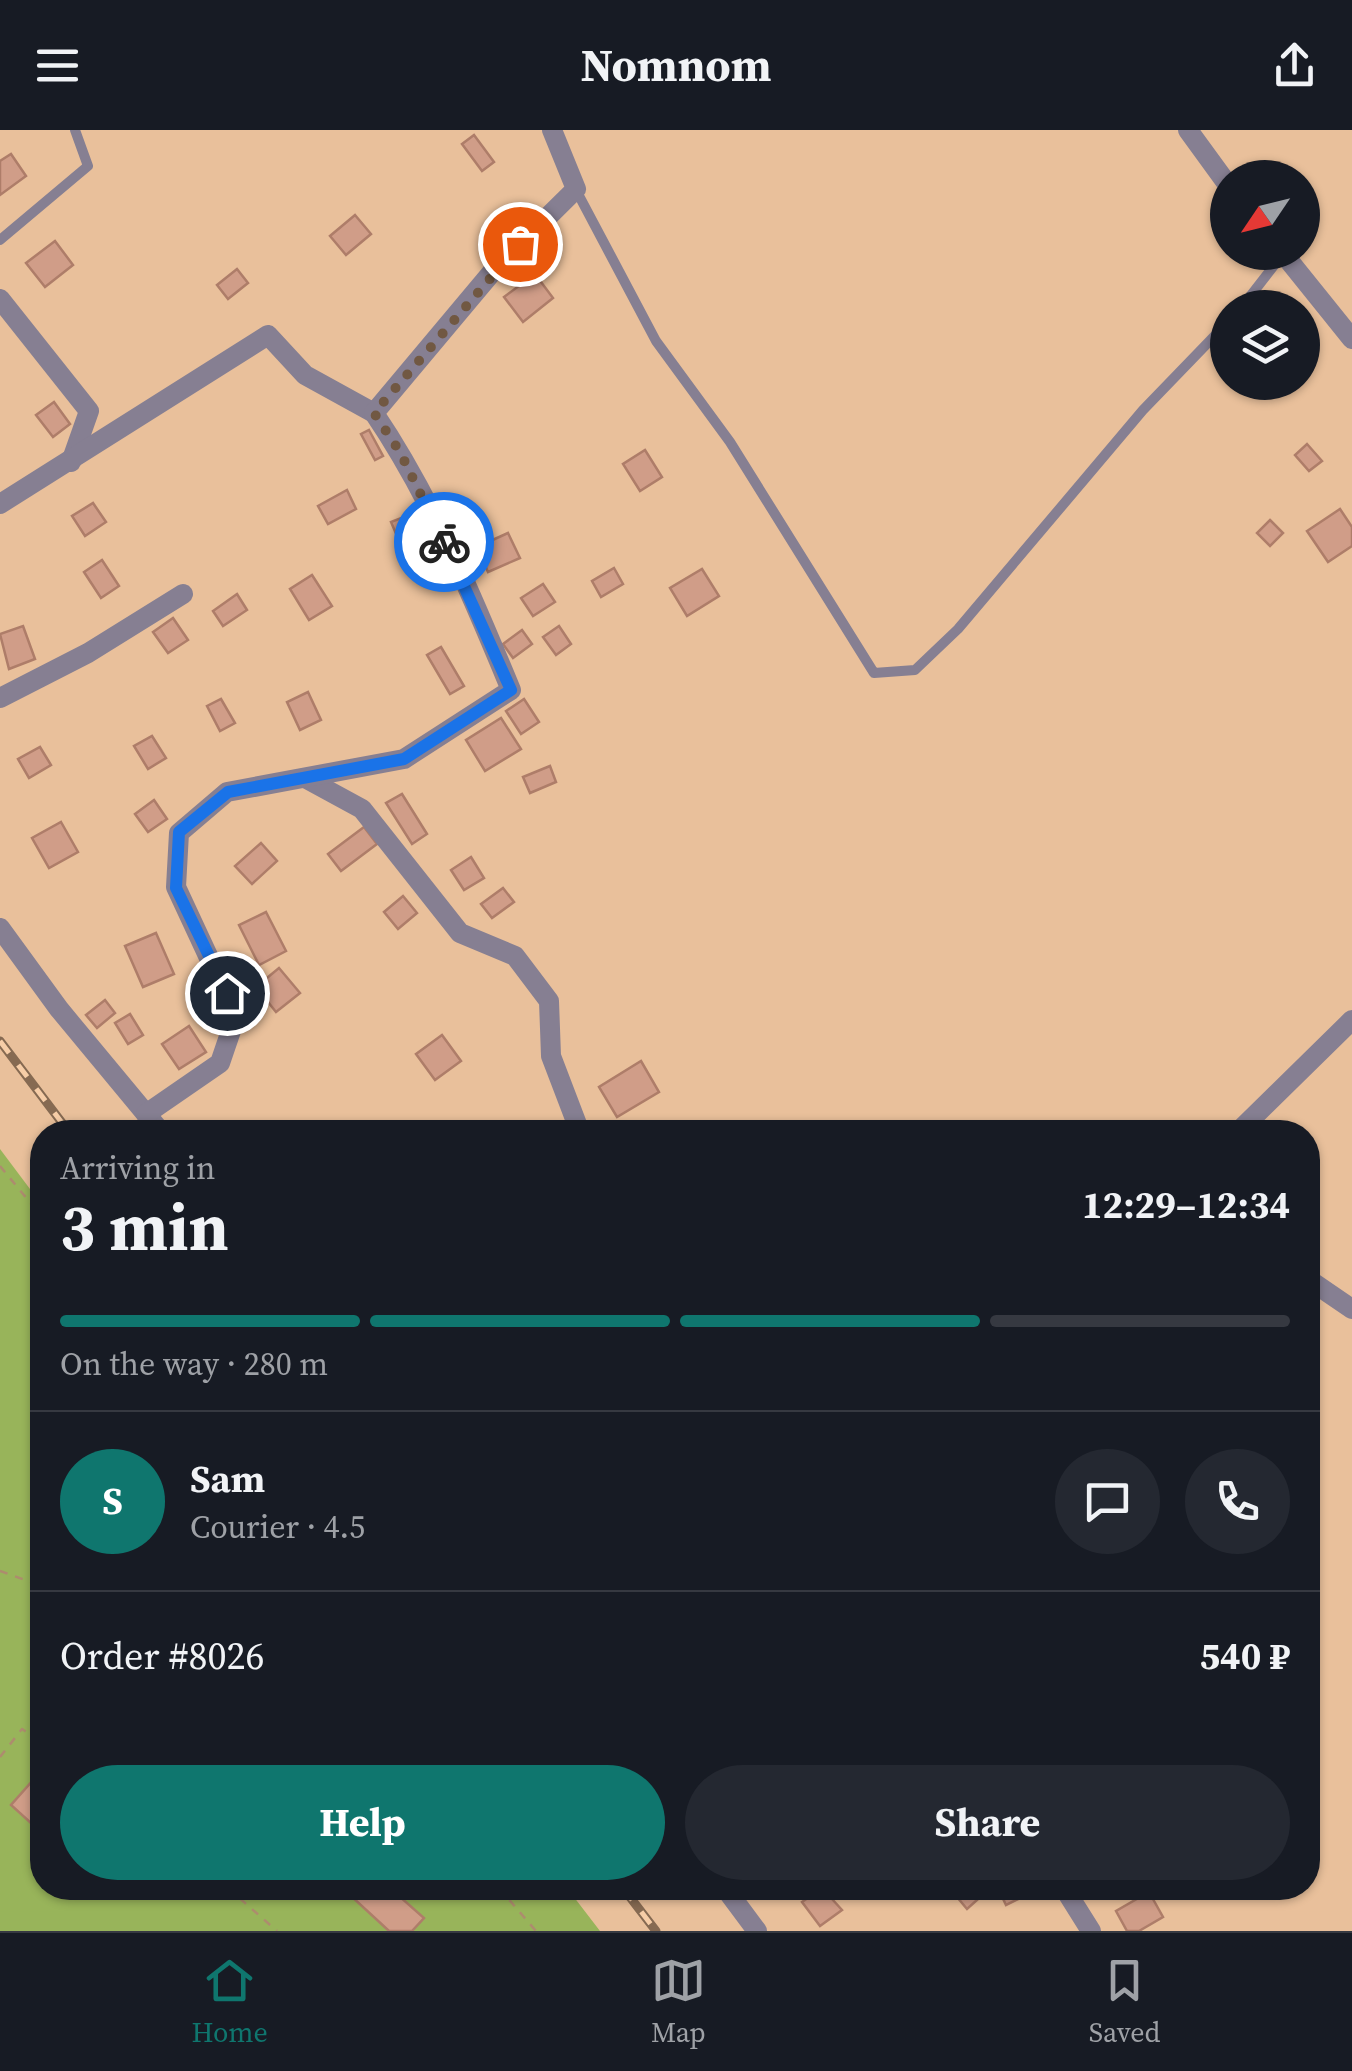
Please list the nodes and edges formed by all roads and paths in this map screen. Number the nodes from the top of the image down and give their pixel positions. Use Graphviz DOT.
graph roads {
  1 [pos="75,130"];
  2 [pos="552,130"];
  3 [pos="1188,130"];
  4 [pos="1210,160"];
  5 [pos="576,189"];
  6 [pos="0,240"];
  7 [pos="1296,270"];
  8 [pos="0,298"];
  9 [pos="1352,340"];
  10 [pos="1210,341"];
  11 [pos="374,413"];
  12 [pos="71,462"];
  13 [pos="0,504"];
  14 [pos="183,594"];
  15 [pos="0,698"];
  16 [pos="303,777"];
  17 [pos="0,928"];
  18 [pos="1352,1020"];
  19 [pos="146,1114"];
  20 [pos="151,1120"];
  21 [pos="575,1120"];
  22 [pos="1250,1120"];
  23 [pos="0,1166"];
  24 [pos="30,1203"];
  25 [pos="1320,1287"];
  26 [pos="1352,1310"];
  27 [pos="0,1571"];
  28 [pos="30,1582"];
  29 [pos="30,1735"];
  30 [pos="0,1757"];
  31 [pos="242,1900"];
  32 [pos="509,1900"];
  33 [pos="734,1900"];
  34 [pos="1071,1900"];
  35 [pos="277,1931"];
  36 [pos="536,1931"];
  37 [pos="756,1931"];
  38 [pos="1090,1931"];
  1 -- 6 [label="lane"];
  2 -- 5 [label="street"];
  3 -- 4 [label="street"];
  5 -- 10 [label="lane"];
  5 -- 11 [label="street"];
  7 -- 9 [label="street"];
  8 -- 12 [label="street"];
  11 -- 12 [label="street"];
  11 -- 16 [label="street"];
  12 -- 13 [label="street"];
  14 -- 15 [label="street"];
  16 -- 19 [label="street"];
  16 -- 21 [label="street"];
  17 -- 19 [label="street"];
  18 -- 22 [label="street"];
  19 -- 20 [label="street"];
  23 -- 24 [label="path"];
  25 -- 26 [label="street"];
  27 -- 28 [label="path"];
  29 -- 30 [label="path"];
  31 -- 35 [label="path"];
  32 -- 36 [label="path"];
  33 -- 37 [label="street"];
  34 -- 38 [label="street"];
}
